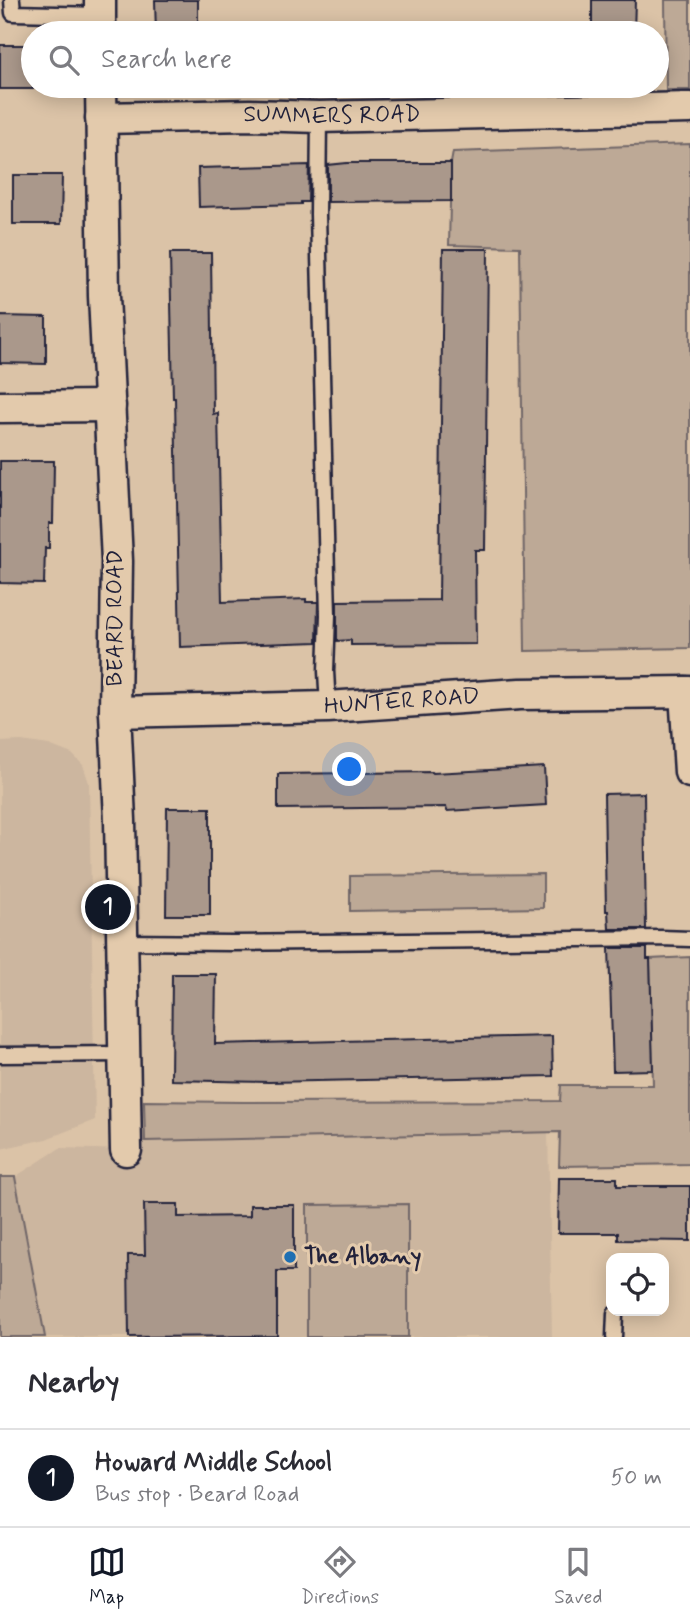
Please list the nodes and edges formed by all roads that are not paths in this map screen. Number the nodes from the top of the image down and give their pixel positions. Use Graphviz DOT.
graph roads {
  1 [pos="12,0"];
  2 [pos="100,16"];
  3 [pos="101,98"];
  4 [pos="690,108"];
  5 [pos="319,117"];
  6 [pos="101,118"];
  7 [pos="110,406"];
  8 [pos="0,407"];
  9 [pos="688,692"];
  10 [pos="328,707"];
  11 [pos="115,712"];
  12 [pos="690,772"];
  13 [pos="690,939"];
  14 [pos="122,942"];
  15 [pos="125,1054"];
  16 [pos="0,1055"];
  17 [pos="126,1150"];
  18 [pos="615,1316"];
  19 [pos="614,1337"];
  1 -- 2 [label="lane"];
  3 -- 6 [label="street, BEARD ROAD"];
  4 -- 5 [label="street, SUMMERS ROAD"];
  5 -- 6 [label="street, SUMMERS ROAD"];
  5 -- 10 [label="lane"];
  6 -- 7 [label="street, BEARD ROAD"];
  7 -- 8 [label="street"];
  7 -- 11 [label="street, BEARD ROAD"];
  9 -- 10 [label="street, HUNTER ROAD"];
  9 -- 12 [label="street"];
  10 -- 11 [label="street, HUNTER ROAD"];
  11 -- 14 [label="street, BEARD ROAD"];
  13 -- 14 [label="lane"];
  14 -- 15 [label="street, BEARD ROAD"];
  15 -- 16 [label="lane"];
  15 -- 17 [label="street, BEARD ROAD"];
  18 -- 19 [label="lane"];
}
